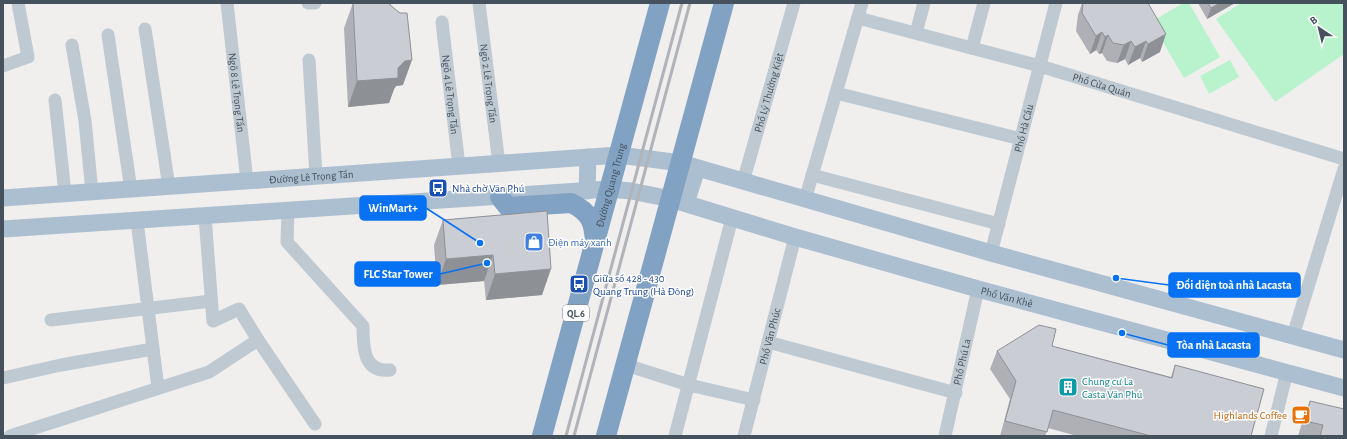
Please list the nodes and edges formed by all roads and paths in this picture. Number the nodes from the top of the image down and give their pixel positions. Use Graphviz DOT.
graph roads {
  1 [pos="18,3"];
  2 [pos="227,3"];
  3 [pos="308,3"];
  4 [pos="315,3"];
  5 [pos="479,3"];
  6 [pos="660,3"];
  7 [pos="724,3"];
  8 [pos="794,3"];
  9 [pos="862,3"];
  10 [pos="924,3"];
  11 [pos="984,3"];
  12 [pos="1056,3"];
  13 [pos="858,18"];
  14 [pos="442,22"];
  15 [pos="145,29"];
  16 [pos="916,33"];
  17 [pos="108,35"];
  18 [pos="72,45"];
  19 [pos="972,48"];
  20 [pos="309,60"];
  21 [pos="3,66"];
  22 [pos="1040,66"];
  23 [pos="836,93"];
  24 [pos="55,100"];
  25 [pos="1021,139"];
  26 [pos="619,155"];
  27 [pos="588,158"];
  28 [pos="1344,159"];
  29 [pos="499,164"];
  30 [pos="458,166"];
  31 [pos="689,166"];
  32 [pos="1344,169"];
  33 [pos="812,175"];
  34 [pos="316,176"];
  35 [pos="247,181"];
  36 [pos="743,182"];
  37 [pos="169,187"];
  38 [pos="609,189"];
  39 [pos="131,190"];
  40 [pos="587,191"];
  41 [pos="92,192"];
  42 [pos="65,193"];
  43 [pos="500,197"];
  44 [pos="3,198"];
  45 [pos="805,200"];
  46 [pos="678,201"];
  47 [pos="288,211"];
  48 [pos="205,216"];
  49 [pos="732,218"];
  50 [pos="138,221"];
  51 [pos="999,224"];
  52 [pos="3,230"];
  53 [pos="795,237"];
  54 [pos="595,243"];
  55 [pos="991,254"];
  56 [pos="978,289"];
  57 [pos="211,302"];
  58 [pos="148,308"];
  59 [pos="51,320"];
  60 [pos="1292,336"];
  61 [pos="258,340"];
  62 [pos="768,342"];
  63 [pos="153,349"];
  64 [pos="1344,350"];
  65 [pos="626,365"];
  66 [pos="390,370"];
  67 [pos="1287,372"];
  68 [pos="3,378"];
  69 [pos="689,386"];
  70 [pos="158,388"];
  71 [pos="1344,388"];
  72 [pos="956,393"];
  73 [pos="754,400"];
  74 [pos="315,424"];
  75 [pos="10,436"];
  76 [pos="542,436"];
  77 [pos="606,436"];
  78 [pos="675,436"];
  79 [pos="744,436"];
  80 [pos="945,436"];
  81 [pos="1271,436"];
  1 -- 21 [label="street"];
  2 -- 35 [label="street, Ngõ 8 Lê Trọng Tấn"];
  3 -- 4 [label="street"];
  5 -- 29 [label="street, Ngõ 2 Lê Trọng Tấn"];
  6 -- 26 [label="highway, Đường Quang Trung / QL.6"];
  7 -- 31 [label="highway"];
  8 -- 36 [label="street, Phố Lý Thường Kiệt"];
  9 -- 13 [label="street"];
  10 -- 16 [label="street"];
  11 -- 19 [label="street"];
  12 -- 22 [label="street, Phố Hà Cầu"];
  13 -- 16 [label="street, Phố Cửa Quán"];
  13 -- 23 [label="street"];
  14 -- 30 [label="street, Ngõ 4 Lê Trọng Tấn"];
  15 -- 37 [label="street"];
  16 -- 19 [label="street, Phố Cửa Quán"];
  17 -- 39 [label="street"];
  18 -- 41 [label="street"];
  19 -- 22 [label="street, Phố Cửa Quán"];
  20 -- 34 [label="street"];
  22 -- 25 [label="street, Phố Hà Cầu"];
  22 -- 28 [label="street, Phố Cửa Quán"];
  23 -- 25 [label="street"];
  23 -- 33 [label="street"];
  24 -- 42 [label="street"];
  25 -- 51 [label="street, Phố Hà Cầu"];
  26 -- 27 [label="main road, Đường Lê Trọng Tấn"];
  26 -- 31 [label="main road, Đường Lê Trọng Tấn"];
  26 -- 38 [label="highway, Đường Quang Trung / QL.6"];
  27 -- 29 [label="main road, Đường Lê Trọng Tấn"];
  27 -- 40 [label="main road"];
  29 -- 30 [label="main road, Đường Lê Trọng Tấn"];
  30 -- 34 [label="main road, Đường Lê Trọng Tấn"];
  31 -- 36 [label="main road"];
  31 -- 46 [label="highway"];
  32 -- 60 [label="street"];
  33 -- 45 [label="street"];
  33 -- 51 [label="street"];
  34 -- 35 [label="main road, Đường Lê Trọng Tấn"];
  35 -- 37 [label="main road, Đường Lê Trọng Tấn"];
  36 -- 45 [label="main road"];
  37 -- 39 [label="main road, Đường Lê Trọng Tấn"];
  38 -- 40 [label="main road"];
  38 -- 46 [label="main road, Phố Văn Khê"];
  38 -- 54 [label="highway, Đường Quang Trung / QL.6"];
  39 -- 41 [label="main road, Đường Lê Trọng Tấn"];
  40 -- 43 [label="main road"];
  41 -- 42 [label="main road, Đường Lê Trọng Tấn"];
  42 -- 44 [label="main road, Đường Lê Trọng Tấn"];
  43 -- 47 [label="main road"];
  43 -- 54 [label="highway"];
  45 -- 55 [label="main road"];
  46 -- 49 [label="main road, Phố Văn Khê"];
  46 -- 65 [label="highway"];
  47 -- 48 [label="main road"];
  47 -- 66 [label="street"];
  48 -- 50 [label="main road"];
  48 -- 57 [label="street"];
  49 -- 53 [label="main road, Phố Văn Khê"];
  49 -- 69 [label="street"];
  50 -- 52 [label="main road"];
  50 -- 58 [label="street"];
  51 -- 55 [label="street, Phố Hà Cầu"];
  53 -- 56 [label="main road, Phố Văn Khê"];
  53 -- 62 [label="street, Phố Văn Phúc"];
  54 -- 76 [label="highway, Đường Quang Trung / QL.6"];
  55 -- 60 [label="main road"];
  56 -- 67 [label="main road, Phố Văn Khê"];
  56 -- 72 [label="street, Phố Phú La"];
  57 -- 58 [label="street"];
  57 -- 61 [label="street"];
  58 -- 59 [label="street"];
  58 -- 63 [label="street"];
  60 -- 64 [label="main road"];
  61 -- 70 [label="street"];
  61 -- 74 [label="street"];
  62 -- 72 [label="street"];
  62 -- 73 [label="street, Phố Văn Phúc"];
  63 -- 68 [label="street"];
  63 -- 70 [label="street"];
  65 -- 69 [label="street"];
  65 -- 77 [label="highway"];
  67 -- 71 [label="main road, Phố Văn Khê"];
  67 -- 81 [label="street"];
  69 -- 73 [label="street"];
  69 -- 78 [label="street"];
  70 -- 75 [label="street"];
  72 -- 80 [label="street, Phố Phú La"];
  73 -- 79 [label="street, Phố Văn Phúc"];
}
